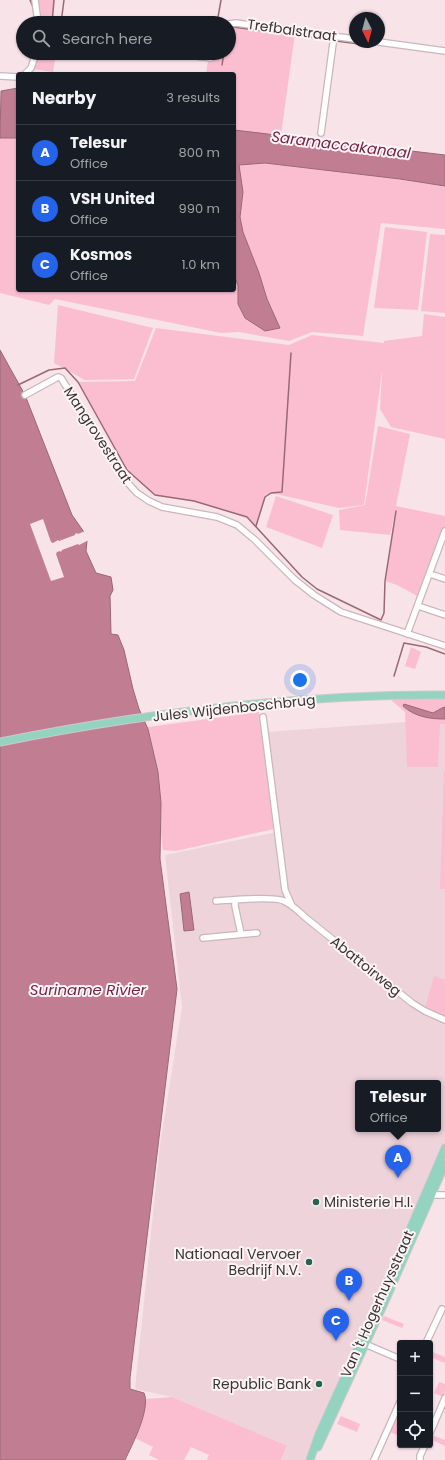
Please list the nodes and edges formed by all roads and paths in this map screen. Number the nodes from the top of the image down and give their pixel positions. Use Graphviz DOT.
graph roads {
  1 [pos="36,0"];
  2 [pos="37,16"];
  3 [pos="236,23"];
  4 [pos="334,36"];
  5 [pos="349,38"];
  6 [pos="385,43"];
  7 [pos="445,51"];
  8 [pos="33,60"];
  9 [pos="27,72"];
  10 [pos="0,76"];
  11 [pos="16,77"];
  12 [pos="320,133"];
  13 [pos="25,395"];
  14 [pos="445,530"];
  15 [pos="443,544"];
  16 [pos="430,574"];
  17 [pos="445,579"];
  18 [pos="418,606"];
  19 [pos="445,615"];
  20 [pos="407,634"];
  21 [pos="445,646"];
  22 [pos="445,695"];
  23 [pos="263,717"];
  24 [pos="0,742"];
  25 [pos="235,900"];
  26 [pos="216,901"];
  27 [pos="293,906"];
  28 [pos="257,933"];
  29 [pos="241,934"];
  30 [pos="203,938"];
  31 [pos="445,1020"];
  32 [pos="445,1148"];
  33 [pos="445,1164"];
  34 [pos="432,1193"];
  35 [pos="445,1195"];
  36 [pos="384,1298"];
  37 [pos="442,1309"];
  38 [pos="427,1340"];
  39 [pos="365,1344"];
  40 [pos="397,1358"];
  41 [pos="445,1398"];
  42 [pos="397,1409"];
  43 [pos="433,1426"];
  44 [pos="424,1448"];
  45 [pos="310,1460"];
  46 [pos="374,1460"];
  47 [pos="420,1460"];
  1 -- 2 [label="street"];
  3 -- 4 [label="street, Trefbalstraat"];
  4 -- 5 [label="street, Trefbalstraat"];
  4 -- 12 [label="street"];
  6 -- 7 [label="street"];
  8 -- 9 [label="street"];
  10 -- 11 [label="street"];
  13 -- 20 [label="street, Mangrovestraat"];
  14 -- 15 [label="street"];
  15 -- 16 [label="street"];
  16 -- 17 [label="street"];
  16 -- 18 [label="street"];
  18 -- 19 [label="street"];
  18 -- 20 [label="street"];
  20 -- 21 [label="street, Mangrovestraat"];
  22 -- 24 [label="main road, Jules Wijdenboschbrug"];
  23 -- 27 [label="street"];
  25 -- 26 [label="street"];
  25 -- 27 [label="street"];
  25 -- 29 [label="street"];
  27 -- 31 [label="street, Abattoirweg"];
  28 -- 29 [label="street"];
  29 -- 30 [label="street"];
  32 -- 36 [label="main road, Van 't Hogerhuysstraat"];
  33 -- 34 [label="main road, Van 't Hogerhuysstraat"];
  34 -- 35 [label="street"];
  34 -- 36 [label="main road, Van 't Hogerhuysstraat"];
  36 -- 39 [label="main road, Van 't Hogerhuysstraat"];
  36 -- 45 [label="main road, Van 't Hogerhuysstraat"];
  37 -- 38 [label="street"];
  39 -- 40 [label="street"];
  39 -- 45 [label="main road, Van 't Hogerhuysstraat"];
  41 -- 43 [label="street"];
  42 -- 46 [label="street"];
  44 -- 47 [label="street"];
}
